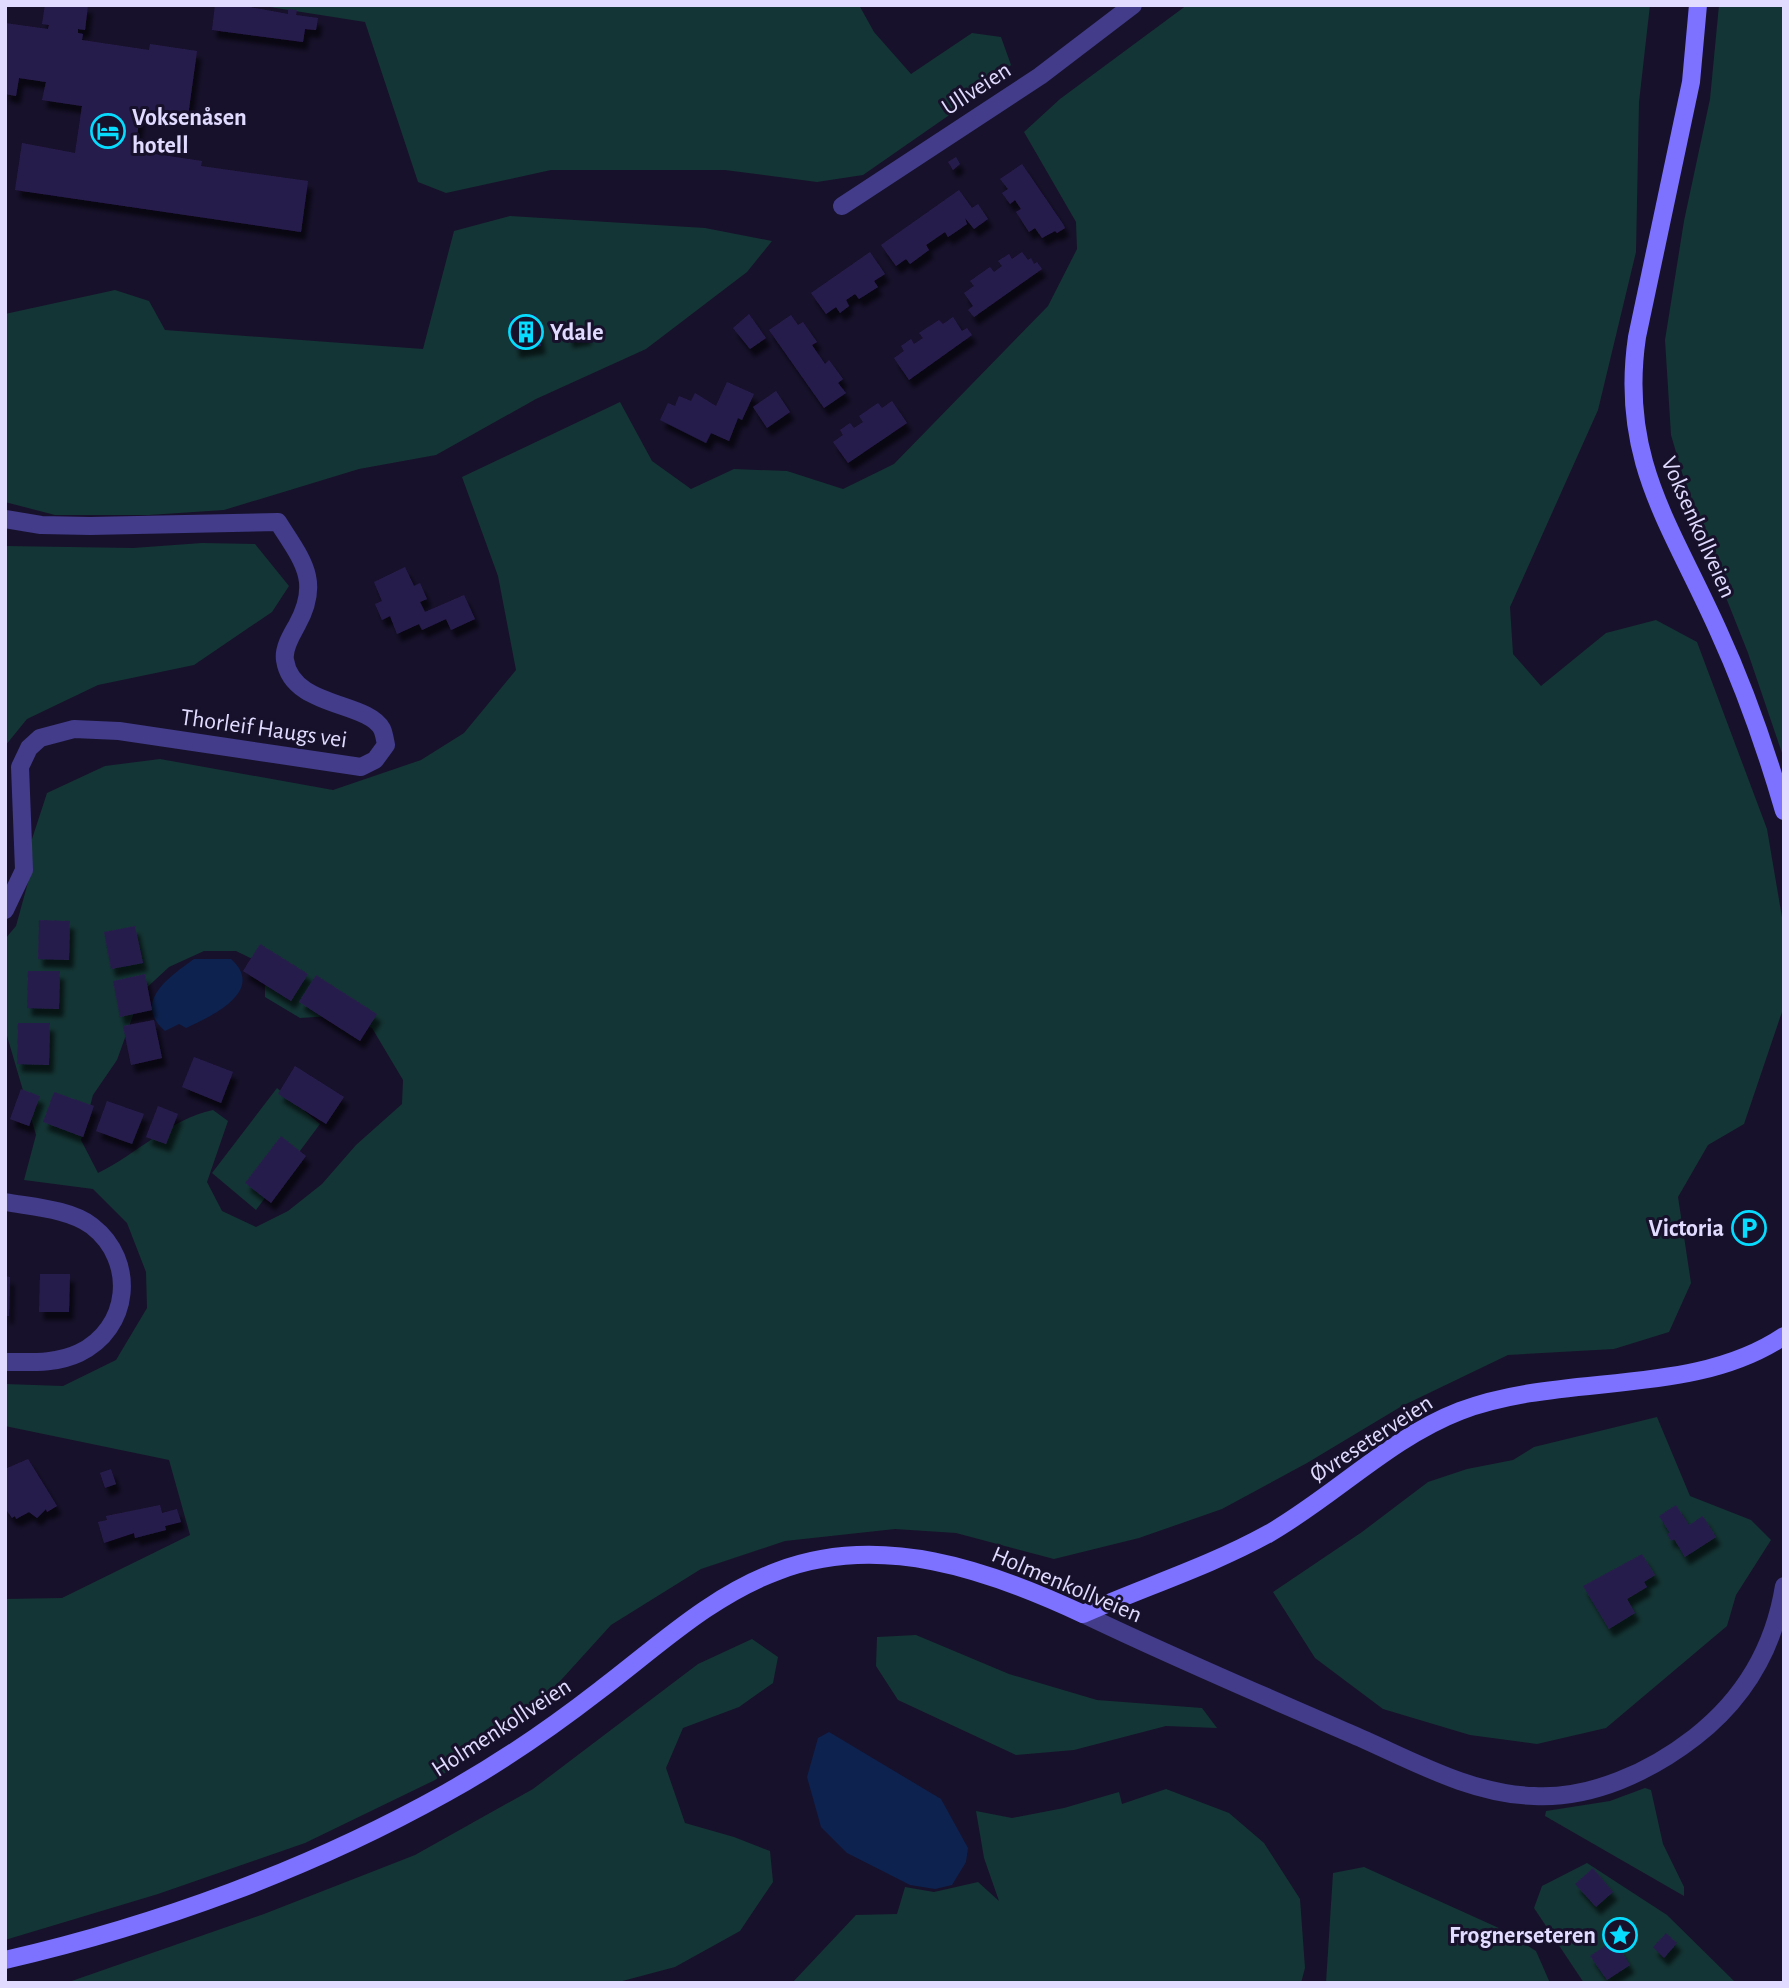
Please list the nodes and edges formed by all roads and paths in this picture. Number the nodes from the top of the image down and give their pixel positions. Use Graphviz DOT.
graph roads {
  1 [pos="1133,5"];
  2 [pos="1698,5"];
  3 [pos="842,206"];
  4 [pos="5,519"];
  5 [pos="1784,811"];
  6 [pos="5,910"];
  7 [pos="5,1202"];
  8 [pos="1784,1336"];
  9 [pos="5,1362"];
  10 [pos="1784,1586"];
  11 [pos="1083,1614"];
  12 [pos="5,1960"];
  1 -- 3 [label="street, Ullveien"];
  2 -- 5 [label="main road, Voksenkollveien"];
  4 -- 6 [label="street, Thorleif Haugs vei"];
  7 -- 9 [label="street"];
  8 -- 11 [label="main road, Øvreseterveien"];
  10 -- 11 [label="street, Holmenkollveien"];
  11 -- 12 [label="main road, Holmenkollveien"];
}
